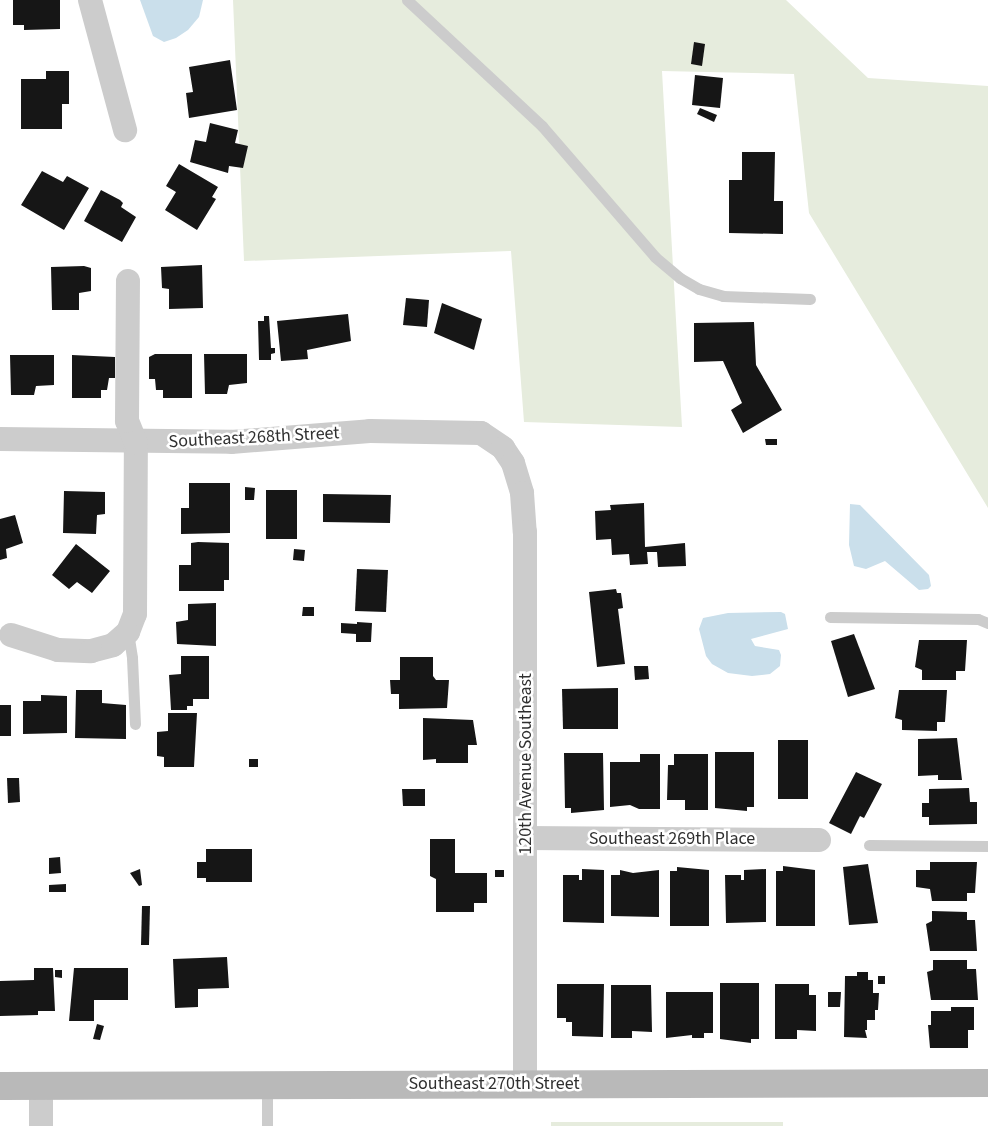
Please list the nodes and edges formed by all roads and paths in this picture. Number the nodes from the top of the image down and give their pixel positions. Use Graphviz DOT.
graph roads {
  1 [pos="90,0"];
  2 [pos="407,0"];
  3 [pos="125,130"];
  4 [pos="128,281"];
  5 [pos="810,299"];
  6 [pos="0,439"];
  7 [pos="136,443"];
  8 [pos="503,448"];
  9 [pos="830,617"];
  10 [pos="988,623"];
  11 [pos="128,632"];
  12 [pos="11,635"];
  13 [pos="135,724"];
  14 [pos="525,838"];
  15 [pos="819,840"];
  16 [pos="869,844"];
  17 [pos="988,846"];
  18 [pos="988,1083"];
  19 [pos="525,1084"];
  20 [pos="267,1085"];
  21 [pos="0,1086"];
  22 [pos="41,1086"];
  23 [pos="41,1126"];
  24 [pos="267,1126"];
  1 -- 3 [label="street"];
  2 -- 5 [label="lane"];
  4 -- 7 [label="street"];
  6 -- 7 [label="street, Southeast 268th Street"];
  7 -- 8 [label="street, Southeast 268th Street"];
  7 -- 11 [label="street"];
  8 -- 14 [label="street, 120th Avenue Southeast"];
  9 -- 10 [label="lane"];
  11 -- 12 [label="street"];
  11 -- 13 [label="lane"];
  14 -- 15 [label="street, Southeast 269th Place"];
  14 -- 19 [label="street, 120th Avenue Southeast"];
  16 -- 17 [label="lane"];
  18 -- 19 [label="street, Southeast 270th Street"];
  19 -- 20 [label="street, Southeast 270th Street"];
  20 -- 22 [label="street, Southeast 270th Street"];
  20 -- 24 [label="lane"];
  21 -- 22 [label="street, Southeast 270th Street"];
  22 -- 23 [label="street"];
}
